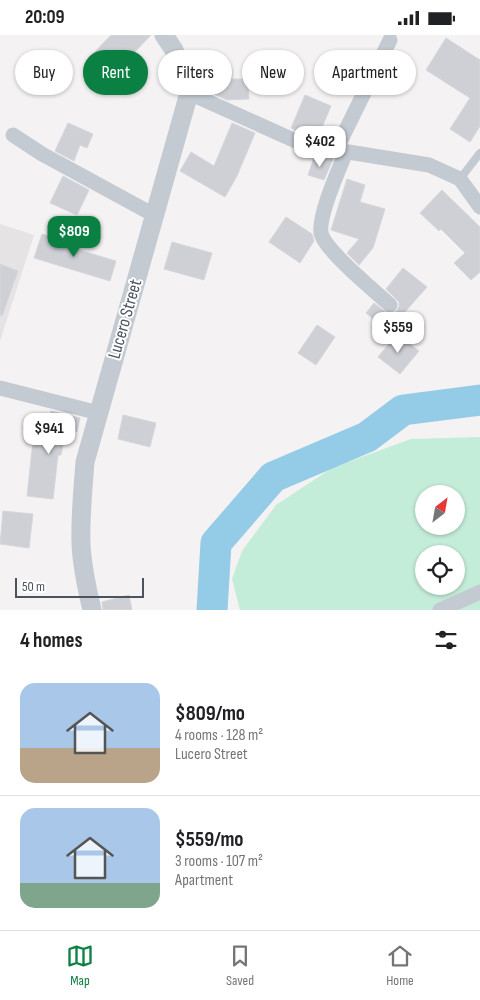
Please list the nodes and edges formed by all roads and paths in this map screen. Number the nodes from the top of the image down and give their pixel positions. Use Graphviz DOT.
graph roads {
  1 [pos="164,35"];
  2 [pos="390,40"];
  3 [pos="174,50"];
  4 [pos="188,95"];
  5 [pos="193,95"];
  6 [pos="13,135"];
  7 [pos="341,151"];
  8 [pos="480,153"];
  9 [pos="460,179"];
  10 [pos="480,207"];
  11 [pos="154,215"];
  12 [pos="390,305"];
  13 [pos="0,388"];
  14 [pos="99,413"];
  15 [pos="480,592"];
  16 [pos="92,610"];
  17 [pos="440,610"];
  1 -- 3 [label="street"];
  2 -- 7 [label="street"];
  4 -- 11 [label="street, Lucero Street"];
  5 -- 7 [label="street"];
  6 -- 11 [label="street"];
  7 -- 9 [label="street"];
  7 -- 12 [label="street"];
  8 -- 9 [label="lane"];
  9 -- 10 [label="street"];
  11 -- 14 [label="street, Lucero Street"];
  13 -- 14 [label="street"];
  14 -- 16 [label="street, Lucero Street"];
  15 -- 17 [label="street"];
}
